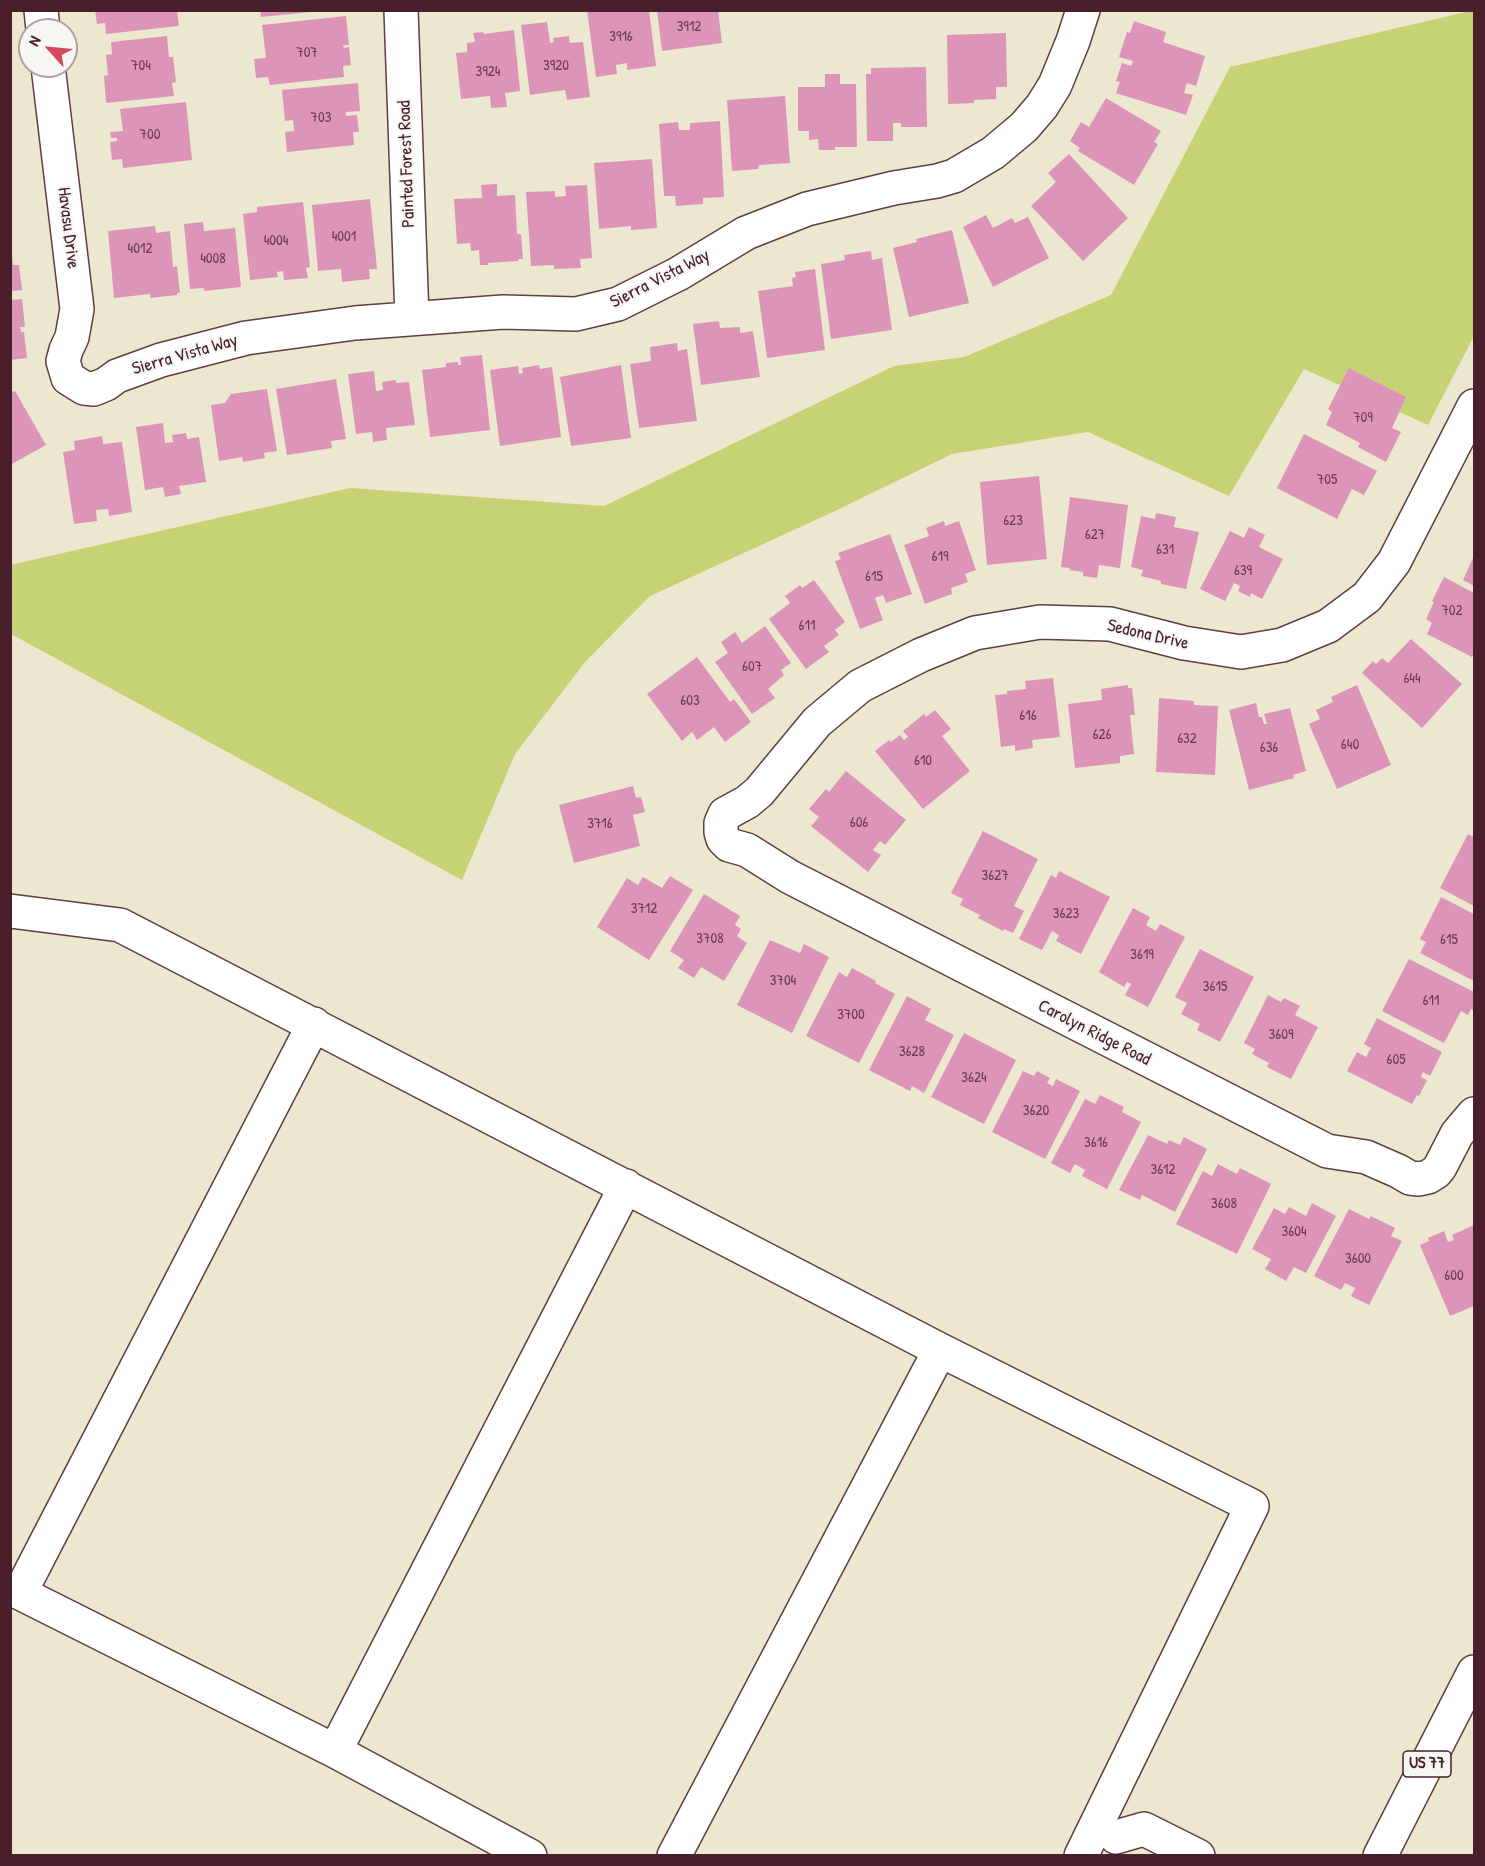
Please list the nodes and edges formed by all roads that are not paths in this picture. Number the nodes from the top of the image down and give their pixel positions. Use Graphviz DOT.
graph roads {
  1 [pos="401,10"];
  2 [pos="1083,10"];
  3 [pos="49,78"];
  4 [pos="412,318"];
  5 [pos="75,384"];
  6 [pos="1474,406"];
  7 [pos="725,814"];
  8 [pos="10,911"];
  9 [pos="314,1024"];
  10 [pos="1474,1114"];
  11 [pos="626,1186"];
  12 [pos="940,1350"];
  13 [pos="1474,1672"];
  14 [pos="335,1751"];
  15 [pos="1104,1844"];
  16 [pos="530,1856"];
  17 [pos="674,1856"];
  18 [pos="1197,1856"];
  19 [pos="1380,1856"];
  1 -- 4 [label="street, Painted Forest Road"];
  2 -- 4 [label="street, Sierra Vista Way"];
  3 -- 5 [label="street, Havasu Drive"];
  4 -- 5 [label="street, Sierra Vista Way"];
  6 -- 7 [label="street, Sedona Drive"];
  7 -- 10 [label="street, Carolyn Ridge Road"];
  8 -- 9 [label="street"];
  9 -- 11 [label="street"];
  9 -- 14 [label="street"];
  11 -- 12 [label="street"];
  11 -- 14 [label="street"];
  12 -- 15 [label="street"];
  12 -- 17 [label="street"];
  13 -- 19 [label="street, US 77"];
  14 -- 16 [label="street"];
  15 -- 18 [label="street"];
}
